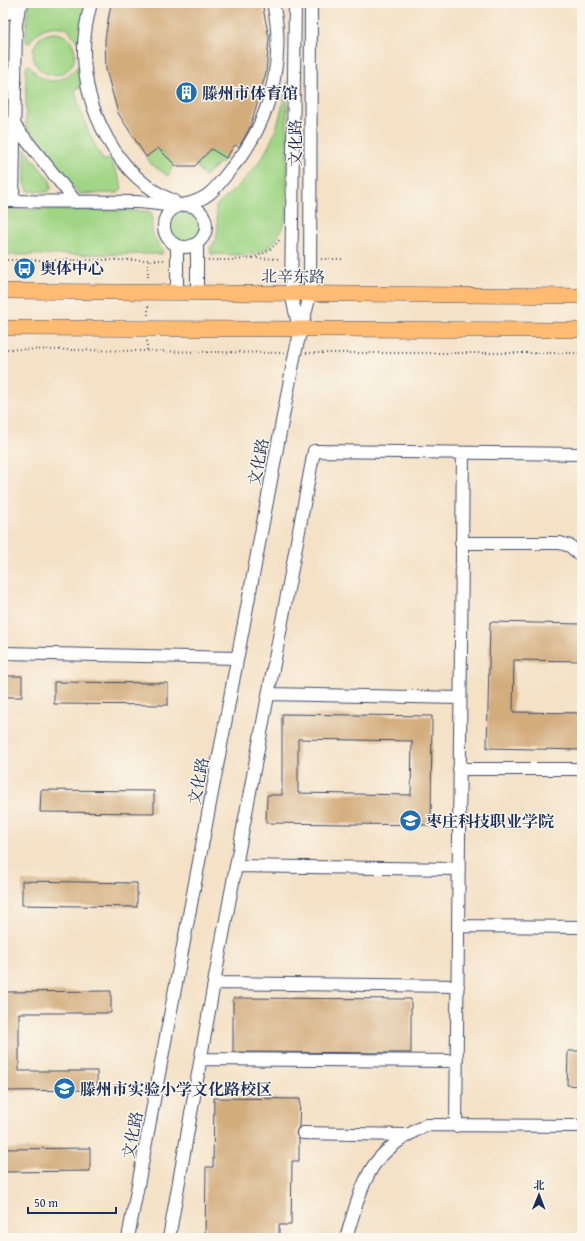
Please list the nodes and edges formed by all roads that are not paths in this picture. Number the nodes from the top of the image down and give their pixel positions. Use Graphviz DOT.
graph roads {
  1 [pos="91,3"];
  2 [pos="273,3"];
  3 [pos="295,3"];
  4 [pos="311,3"];
  5 [pos="21,5"];
  6 [pos="3,14"];
  7 [pos="15,126"];
  8 [pos="206,198"];
  9 [pos="8,201"];
  10 [pos="76,202"];
  11 [pos="138,202"];
  12 [pos="184,205"];
  13 [pos="204,218"];
  14 [pos="163,224"];
  15 [pos="197,244"];
  16 [pos="177,246"];
  17 [pos="3,291"];
  18 [pos="177,293"];
  19 [pos="197,293"];
  20 [pos="291,294"];
  21 [pos="310,295"];
  22 [pos="582,296"];
  23 [pos="3,328"];
  24 [pos="300,330"];
  25 [pos="582,330"];
  26 [pos="463,453"];
  27 [pos="582,454"];
  28 [pos="461,543"];
  29 [pos="582,557"];
  30 [pos="3,653"];
  31 [pos="238,658"];
  32 [pos="268,694"];
  33 [pos="460,698"];
  34 [pos="459,769"];
  35 [pos="582,769"];
  36 [pos="236,866"];
  37 [pos="459,869"];
  38 [pos="458,926"];
  39 [pos="582,927"];
  40 [pos="214,983"];
  41 [pos="458,986"];
  42 [pos="201,1059"];
  43 [pos="457,1062"];
  44 [pos="456,1126"];
  45 [pos="582,1126"];
  46 [pos="303,1133"];
  47 [pos="405,1135"];
  48 [pos="128,1238"];
  49 [pos="169,1238"];
  50 [pos="346,1238"];
  1 -- 12 [label="street"];
  2 -- 8 [label="street"];
  3 -- 20 [label="street, 文化路"];
  4 -- 21 [label="street, 文化路"];
  5 -- 6 [label="street"];
  5 -- 7 [label="street"];
  7 -- 9 [label="street"];
  7 -- 10 [label="street"];
  8 -- 12 [label="street"];
  8 -- 13 [label="street"];
  9 -- 10 [label="street"];
  10 -- 11 [label="street"];
  11 -- 12 [label="street"];
  11 -- 14 [label="street"];
  12 -- 13 [label="street"];
  12 -- 14 [label="street"];
  13 -- 15 [label="street"];
  14 -- 16 [label="street"];
  15 -- 16 [label="street"];
  15 -- 19 [label="street"];
  16 -- 18 [label="street"];
  17 -- 18 [label="main road, 北辛东路"];
  18 -- 19 [label="main road, 北辛东路"];
  19 -- 20 [label="main road, 北辛东路"];
  20 -- 21 [label="main road, 北辛东路"];
  20 -- 24 [label="street, 文化路"];
  21 -- 22 [label="main road, 北辛东路"];
  21 -- 24 [label="street, 文化路"];
  23 -- 24 [label="main road"];
  24 -- 25 [label="main road"];
  24 -- 31 [label="street, 文化路"];
  26 -- 27 [label="street"];
  26 -- 28 [label="street"];
  26 -- 32 [label="street"];
  28 -- 29 [label="street"];
  28 -- 33 [label="street"];
  30 -- 31 [label="street"];
  31 -- 48 [label="street, 文化路"];
  32 -- 33 [label="street"];
  32 -- 36 [label="street"];
  33 -- 34 [label="street"];
  34 -- 35 [label="street"];
  34 -- 37 [label="street"];
  36 -- 37 [label="street"];
  36 -- 40 [label="street"];
  37 -- 38 [label="street"];
  38 -- 39 [label="street"];
  38 -- 41 [label="street"];
  40 -- 41 [label="street"];
  40 -- 42 [label="street"];
  41 -- 43 [label="street"];
  42 -- 43 [label="street"];
  42 -- 49 [label="street"];
  43 -- 44 [label="street"];
  44 -- 45 [label="street"];
  44 -- 47 [label="street"];
  46 -- 47 [label="street"];
  47 -- 50 [label="street"];
}
